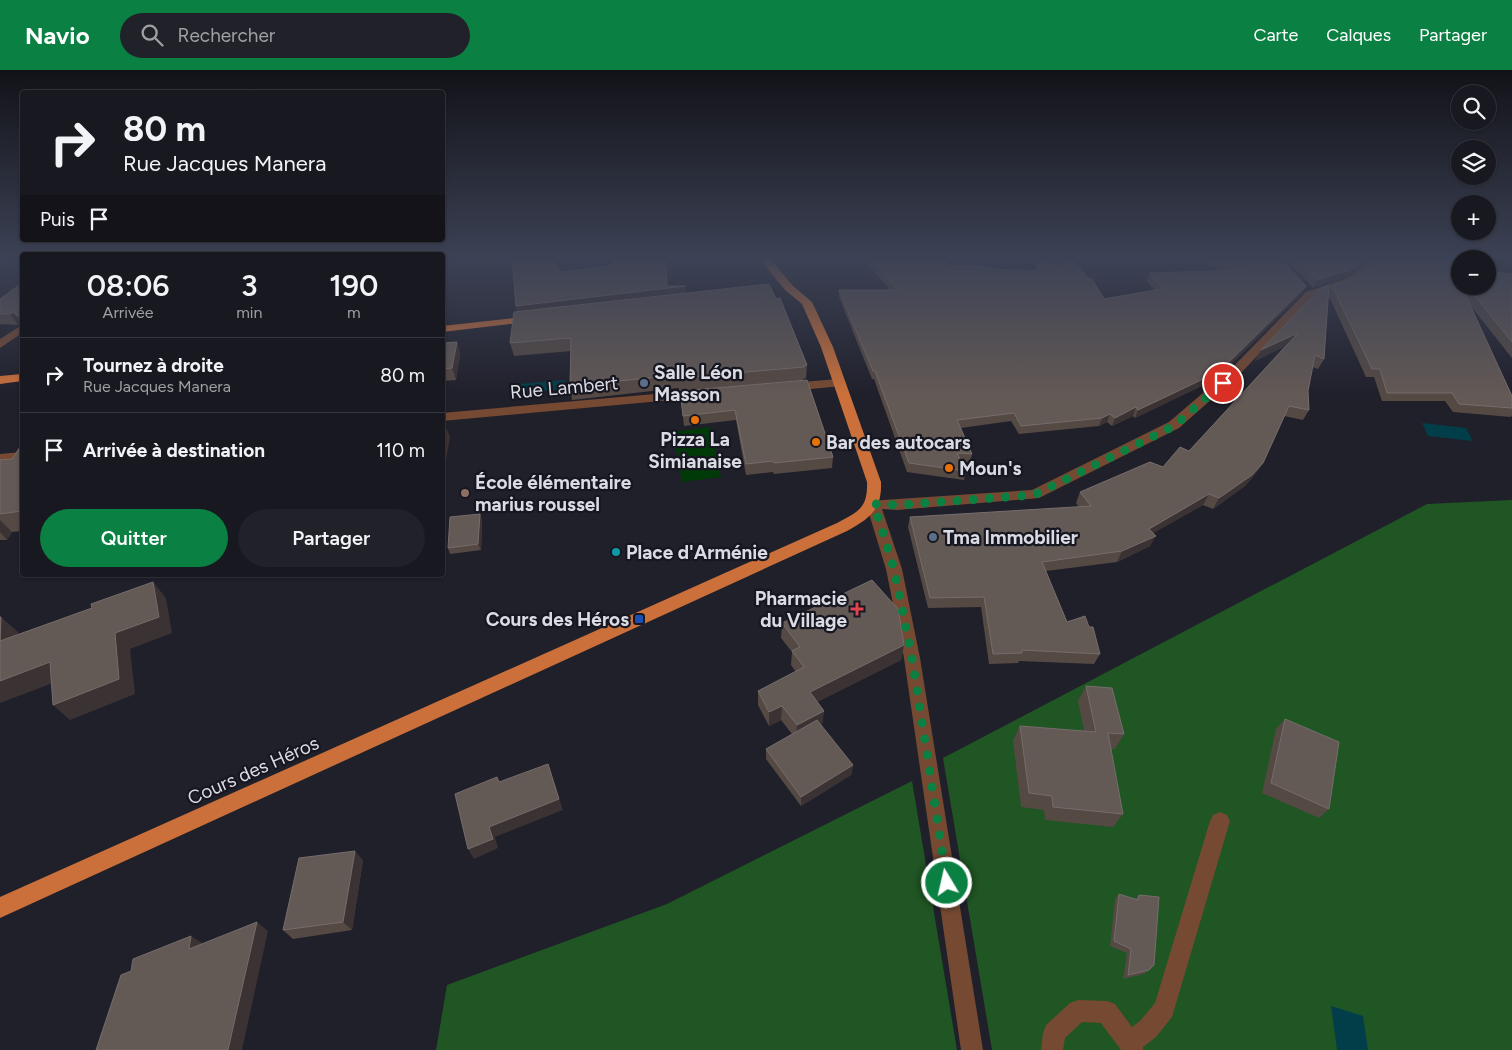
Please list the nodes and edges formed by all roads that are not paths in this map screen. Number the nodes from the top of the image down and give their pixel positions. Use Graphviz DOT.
graph roads {
  1 [pos="808,304"];
  2 [pos="1295,304"];
  3 [pos="548,317"];
  4 [pos="445,329"];
  5 [pos="20,330"];
  6 [pos="0,345"];
  7 [pos="20,378"];
  8 [pos="0,380"];
  9 [pos="838,383"];
  10 [pos="780,388"];
  11 [pos="713,393"];
  12 [pos="445,417"];
  13 [pos="20,456"];
  14 [pos="0,458"];
  15 [pos="874,504"];
  16 [pos="1220,821"];
  17 [pos="0,908"];
  18 [pos="1131,1047"];
  19 [pos="972,1050"];
  20 [pos="1052,1050"];
  1 -- 9 [label="main road"];
  2 -- 15 [label="street"];
  3 -- 4 [label="main road"];
  5 -- 6 [label="street"];
  7 -- 8 [label="main road"];
  9 -- 10 [label="street"];
  9 -- 15 [label="main road"];
  11 -- 12 [label="street, Rue Lambert"];
  13 -- 14 [label="street"];
  15 -- 17 [label="main road, Cours des Héros"];
  15 -- 19 [label="street"];
  16 -- 18 [label="street"];
  18 -- 20 [label="street"];
}
